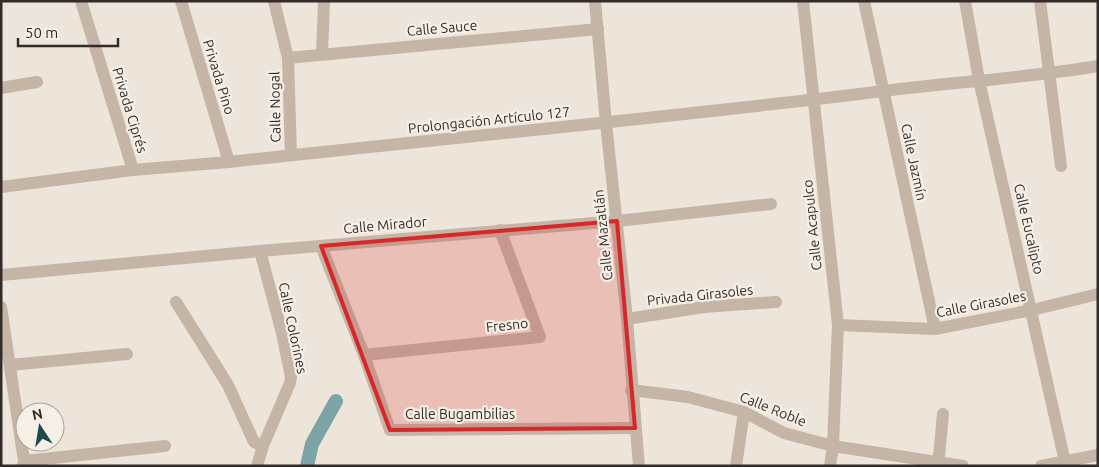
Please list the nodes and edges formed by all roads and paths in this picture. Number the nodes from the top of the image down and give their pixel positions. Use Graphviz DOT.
graph roads {
  1 [pos="81,1"];
  2 [pos="181,1"];
  3 [pos="274,1"];
  4 [pos="324,1"];
  5 [pos="596,1"];
  6 [pos="864,1"];
  7 [pos="965,1"];
  8 [pos="1040,1"];
  9 [pos="806,2"];
  10 [pos="598,29"];
  11 [pos="322,54"];
  12 [pos="288,58"];
  13 [pos="1098,66"];
  14 [pos="1049,74"];
  15 [pos="979,80"];
  16 [pos="37,82"];
  17 [pos="1,88"];
  18 [pos="884,91"];
  19 [pos="813,101"];
  20 [pos="606,123"];
  21 [pos="291,155"];
  22 [pos="229,162"];
  23 [pos="1061,166"];
  24 [pos="133,170"];
  25 [pos="1,187"];
  26 [pos="772,204"];
  27 [pos="617,221"];
  28 [pos="500,230"];
  29 [pos="321,246"];
  30 [pos="260,251"];
  31 [pos="1,275"];
  32 [pos="1098,294"];
  33 [pos="176,302"];
  34 [pos="776,302"];
  35 [pos="1,307"];
  36 [pos="1032,310"];
  37 [pos="627,319"];
  38 [pos="838,325"];
  39 [pos="935,329"];
  40 [pos="127,354"];
  41 [pos="364,355"];
  42 [pos="10,365"];
  43 [pos="631,390"];
  44 [pos="744,412"];
  45 [pos="943,414"];
  46 [pos="635,428"];
  47 [pos="166,446"];
  48 [pos="263,446"];
  49 [pos="833,446"];
  50 [pos="1094,459"];
  51 [pos="1065,462"];
  52 [pos="24,464"];
  53 [pos="938,464"];
  54 [pos="257,466"];
  55 [pos="639,466"];
  56 [pos="736,466"];
  57 [pos="830,466"];
  58 [pos="963,466"];
  59 [pos="1041,466"];
  1 -- 24 [label="street, Privada Ciprés"];
  2 -- 22 [label="street, Privada Pino"];
  3 -- 12 [label="street, Calle Nogal"];
  4 -- 11 [label="street"];
  5 -- 10 [label="street, Calle Mazatlán"];
  6 -- 18 [label="street, Calle Jazmín"];
  7 -- 15 [label="street, Calle Eucalipto"];
  8 -- 14 [label="street"];
  9 -- 19 [label="street, Calle Acapulco"];
  10 -- 11 [label="street, Calle Sauce"];
  10 -- 20 [label="street, Calle Mazatlán"];
  11 -- 12 [label="street, Calle Sauce"];
  12 -- 21 [label="street, Calle Nogal"];
  13 -- 14 [label="street, Prolongación Artículo 127"];
  14 -- 15 [label="street, Prolongación Artículo 127"];
  14 -- 23 [label="street"];
  15 -- 18 [label="street, Prolongación Artículo 127"];
  15 -- 36 [label="street, Calle Eucalipto"];
  16 -- 17 [label="street"];
  18 -- 19 [label="street, Prolongación Artículo 127"];
  18 -- 39 [label="street, Calle Jazmín"];
  19 -- 20 [label="street, Prolongación Artículo 127"];
  19 -- 38 [label="street, Calle Acapulco"];
  20 -- 21 [label="street, Prolongación Artículo 127"];
  20 -- 27 [label="street, Calle Mazatlán"];
  21 -- 22 [label="street, Prolongación Artículo 127"];
  22 -- 24 [label="street, Prolongación Artículo 127"];
  24 -- 25 [label="street, Prolongación Artículo 127"];
  26 -- 27 [label="street, Calle Mirador"];
  27 -- 28 [label="street, Calle Mirador"];
  27 -- 37 [label="street, Calle Mazatlán"];
  28 -- 29 [label="street, Calle Mirador"];
  28 -- 41 [label="street, Fresno"];
  29 -- 30 [label="street, Calle Mirador"];
  29 -- 41 [label="street, Calle Bugambilias"];
  30 -- 31 [label="street, Calle Mirador"];
  30 -- 48 [label="street, Calle Colorines"];
  32 -- 36 [label="street, Calle Girasoles"];
  33 -- 48 [label="street"];
  34 -- 37 [label="street, Privada Girasoles"];
  35 -- 42 [label="street"];
  36 -- 39 [label="street, Calle Girasoles"];
  36 -- 51 [label="street, Calle Eucalipto"];
  37 -- 43 [label="street, Calle Mazatlán"];
  38 -- 39 [label="street, Calle Girasoles"];
  38 -- 49 [label="street, Calle Acapulco"];
  40 -- 42 [label="street"];
  41 -- 46 [label="street, Calle Bugambilias"];
  42 -- 52 [label="street"];
  43 -- 44 [label="street, Calle Roble"];
  43 -- 46 [label="street, Calle Mazatlán"];
  44 -- 49 [label="street, Calle Roble"];
  44 -- 56 [label="street"];
  45 -- 53 [label="street"];
  46 -- 55 [label="street, Calle Mazatlán"];
  47 -- 52 [label="street"];
  48 -- 54 [label="street, Calle Colorines"];
  49 -- 53 [label="street, Calle Roble"];
  49 -- 57 [label="street, Calle Acapulco"];
  50 -- 51 [label="street"];
  51 -- 59 [label="street"];
  53 -- 58 [label="street, Calle Roble"];
}
